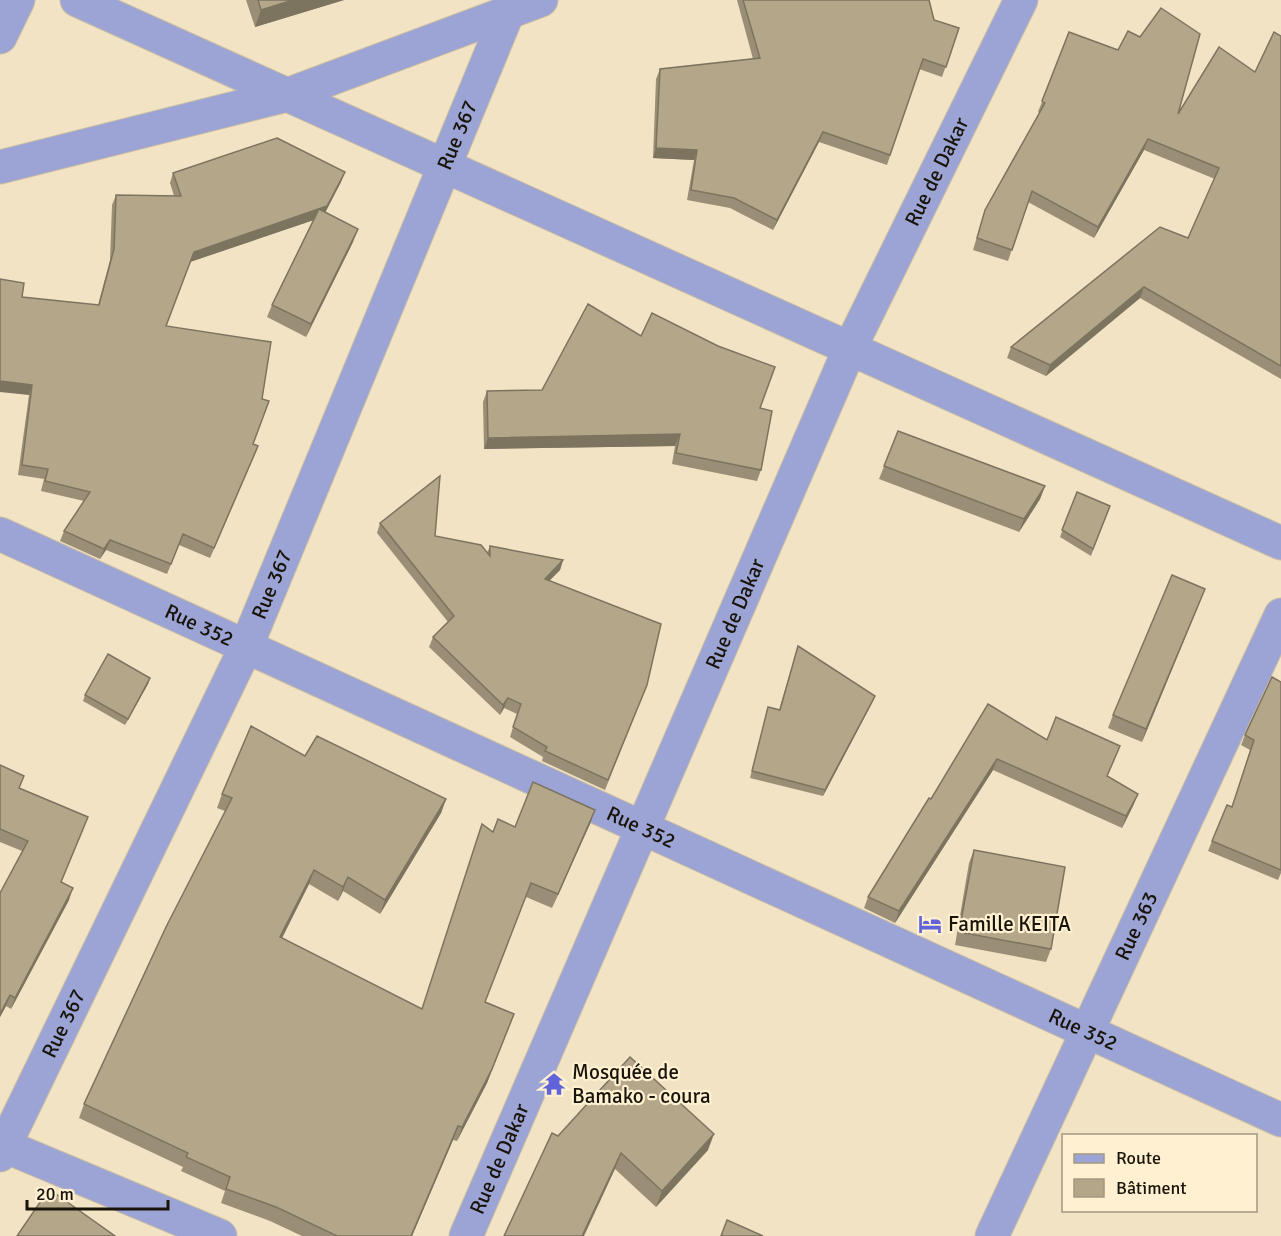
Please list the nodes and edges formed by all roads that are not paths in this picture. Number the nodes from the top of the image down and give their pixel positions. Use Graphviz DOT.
graph roads {
  1 [pos="18,0"];
  2 [pos="77,0"];
  3 [pos="541,0"];
  4 [pos="1021,0"];
  5 [pos="510,6"];
  6 [pos="0,37"];
  7 [pos="287,95"];
  8 [pos="444,166"];
  9 [pos="0,167"];
  10 [pos="850,348"];
  11 [pos="0,534"];
  12 [pos="1281,543"];
  13 [pos="1281,615"];
  14 [pos="246,647"];
  15 [pos="642,828"];
  16 [pos="1086,1031"];
  17 [pos="1281,1120"];
  18 [pos="1,1149"];
  19 [pos="220,1236"];
  20 [pos="466,1236"];
  21 [pos="992,1236"];
  1 -- 6 [label="street"];
  2 -- 7 [label="street"];
  3 -- 5 [label="street"];
  4 -- 10 [label="street, Rue de Dakar"];
  5 -- 7 [label="street"];
  5 -- 8 [label="street, Rue 367"];
  7 -- 8 [label="street"];
  7 -- 9 [label="street"];
  8 -- 10 [label="street"];
  8 -- 14 [label="street, Rue 367"];
  10 -- 12 [label="street"];
  10 -- 15 [label="street, Rue de Dakar"];
  11 -- 14 [label="street, Rue 352"];
  13 -- 16 [label="street, Rue 363"];
  14 -- 15 [label="street, Rue 352"];
  14 -- 18 [label="street, Rue 367"];
  15 -- 16 [label="street, Rue 352"];
  15 -- 20 [label="street, Rue de Dakar"];
  16 -- 17 [label="street, Rue 352"];
  16 -- 21 [label="street, Rue 363"];
  18 -- 19 [label="street"];
}
